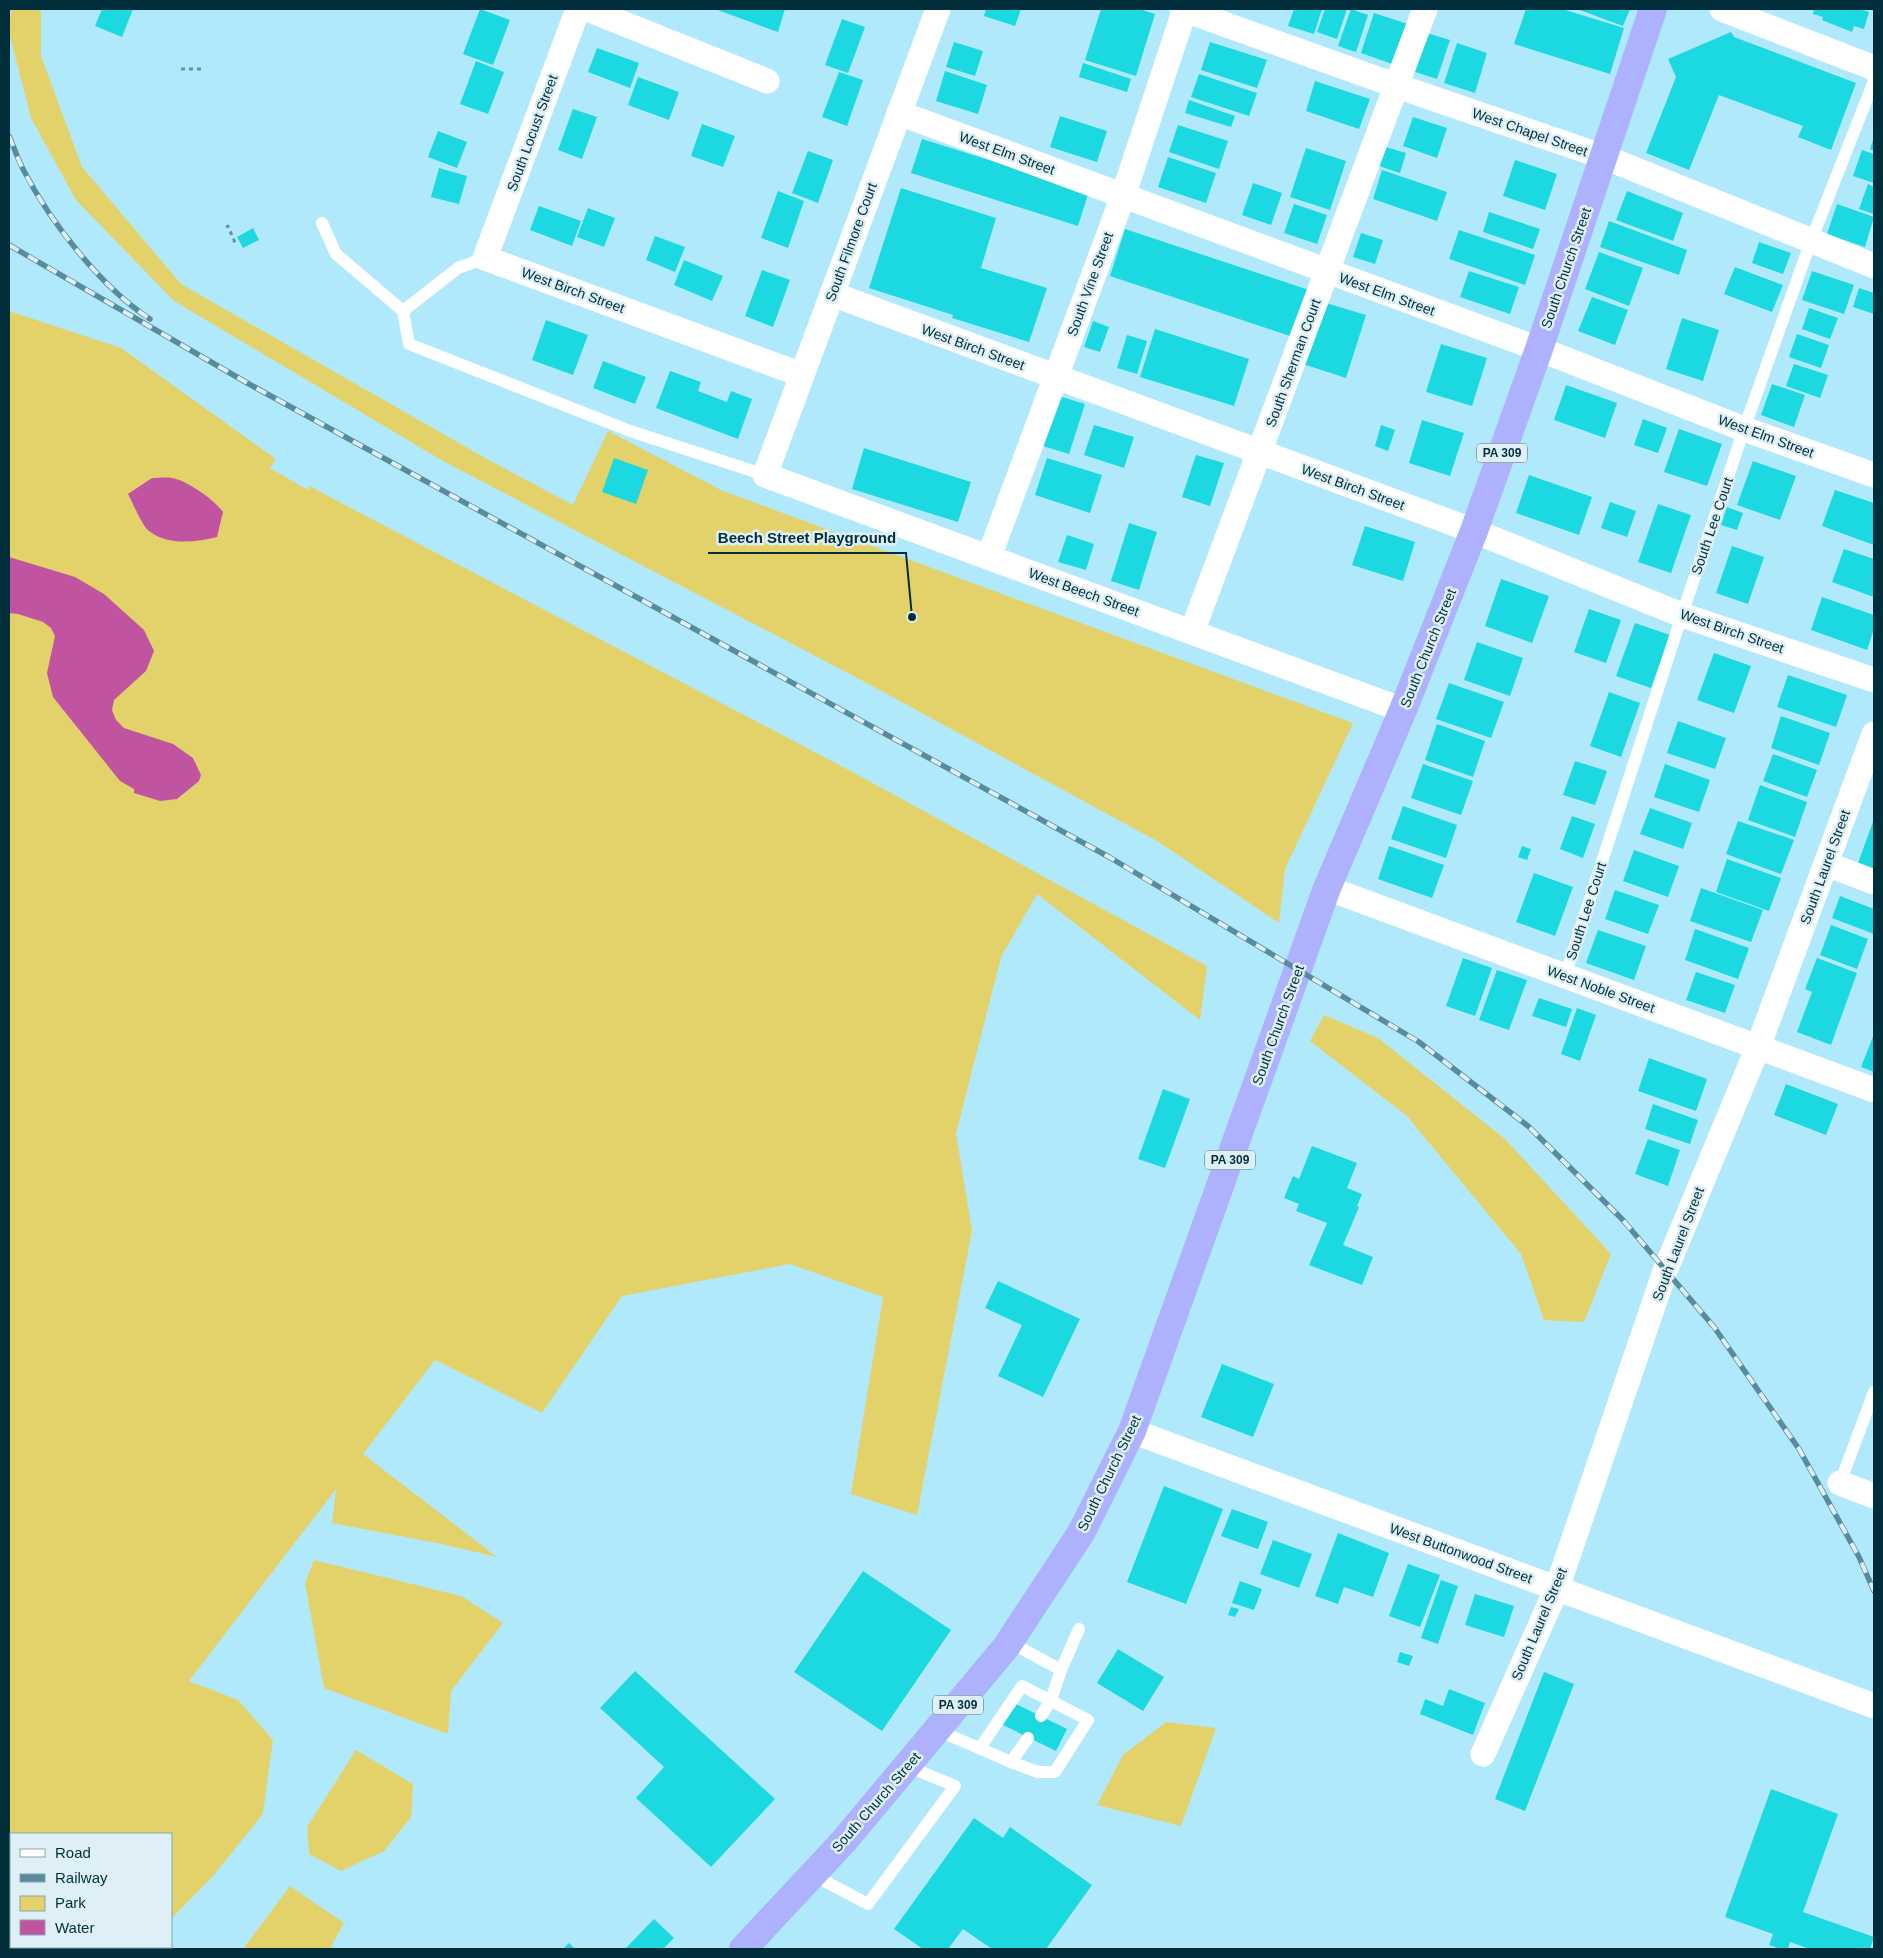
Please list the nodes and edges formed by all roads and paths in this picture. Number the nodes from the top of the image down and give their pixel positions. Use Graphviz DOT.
graph roads {
  1 [pos="578,9"];
  2 [pos="587,9"];
  3 [pos="938,9"];
  4 [pos="1184,9"];
  5 [pos="1425,9"];
  6 [pos="1653,9"];
  7 [pos="1722,9"];
  8 [pos="1874,68"];
  9 [pos="181,69"];
  10 [pos="203,69"];
  11 [pos="767,81"];
  12 [pos="1874,81"];
  13 [pos="1397,86"];
  14 [pos="899,113"];
  15 [pos="1604,157"];
  16 [pos="1123,196"];
  17 [pos="322,223"];
  18 [pos="226,227"];
  19 [pos="1811,241"];
  20 [pos="236,246"];
  21 [pos="485,258"];
  22 [pos="1874,266"];
  23 [pos="1327,271"];
  24 [pos="832,294"];
  25 [pos="403,311"];
  26 [pos="1539,350"];
  27 [pos="802,375"];
  28 [pos="1055,377"];
  29 [pos="1744,429"];
  30 [pos="1259,452"];
  31 [pos="765,475"];
  32 [pos="1874,475"];
  33 [pos="1474,531"];
  34 [pos="988,557"];
  35 [pos="1682,615"];
  36 [pos="1192,632"];
  37 [pos="1874,680"];
  38 [pos="1403,710"];
  39 [pos="1874,734"];
  40 [pos="1826,864"];
  41 [pos="1874,882"];
  42 [pos="1328,888"];
  43 [pos="1565,976"];
  44 [pos="1758,1047"];
  45 [pos="1874,1090"];
  46 [pos="1874,1392"];
  47 [pos="1132,1431"];
  48 [pos="1840,1483"];
  49 [pos="1874,1496"];
  50 [pos="1557,1588"];
  51 [pos="1079,1629"];
  52 [pos="1010,1642"];
  53 [pos="1062,1670"];
  54 [pos="1051,1700"];
  55 [pos="1874,1706"];
  56 [pos="1041,1716"];
  57 [pos="938,1730"];
  58 [pos="1028,1738"];
  59 [pos="980,1748"];
  60 [pos="1483,1754"];
  61 [pos="1011,1762"];
  62 [pos="907,1766"];
  63 [pos="813,1875"];
  64 [pos="743,1949"];
  1 -- 21 [label="street, South Locust Street"];
  2 -- 11 [label="street"];
  3 -- 14 [label="street, South Filmore Court"];
  4 -- 13 [label="street, West Chapel Street"];
  4 -- 16 [label="street, South Vine Street"];
  5 -- 13 [label="street, South Sherman Court"];
  6 -- 15 [label="highway, South Church Street / PA 309"];
  7 -- 8 [label="street"];
  9 -- 10 [label="path"];
  12 -- 19 [label="lane, South Lee Court"];
  13 -- 15 [label="street, West Chapel Street"];
  13 -- 23 [label="street, South Sherman Court"];
  14 -- 16 [label="street, West Elm Street"];
  14 -- 24 [label="street, South Filmore Court"];
  15 -- 19 [label="street, West Chapel Street"];
  15 -- 26 [label="highway, South Church Street / PA 309"];
  16 -- 23 [label="street, West Elm Street"];
  16 -- 28 [label="street, South Vine Street"];
  17 -- 25 [label="lane"];
  18 -- 20 [label="path"];
  19 -- 22 [label="street, West Chapel Street"];
  19 -- 29 [label="lane, South Lee Court"];
  21 -- 25 [label="lane"];
  21 -- 27 [label="street, West Birch Street"];
  23 -- 26 [label="street, West Elm Street"];
  23 -- 30 [label="street, South Sherman Court"];
  24 -- 27 [label="street, South Filmore Court"];
  24 -- 28 [label="street, West Birch Street"];
  25 -- 31 [label="lane"];
  26 -- 29 [label="street, West Elm Street"];
  26 -- 33 [label="highway, South Church Street / PA 309"];
  27 -- 31 [label="street, South Filmore Court"];
  28 -- 30 [label="street, West Birch Street"];
  28 -- 34 [label="street, South Vine Street"];
  29 -- 32 [label="street, West Elm Street"];
  29 -- 35 [label="lane, South Lee Court"];
  30 -- 33 [label="street, West Birch Street"];
  30 -- 36 [label="street, South Sherman Court"];
  31 -- 34 [label="street, West Beech Street"];
  33 -- 35 [label="street, West Birch Street"];
  33 -- 38 [label="highway, South Church Street / PA 309"];
  34 -- 36 [label="street, West Beech Street"];
  35 -- 37 [label="street, West Birch Street"];
  35 -- 43 [label="lane, South Lee Court"];
  36 -- 38 [label="street, West Beech Street"];
  38 -- 42 [label="highway, South Church Street / PA 309"];
  39 -- 40 [label="street, South Laurel Street"];
  40 -- 41 [label="street"];
  40 -- 44 [label="street, South Laurel Street"];
  42 -- 43 [label="street, West Noble Street"];
  42 -- 47 [label="highway, South Church Street / PA 309"];
  43 -- 44 [label="street, West Noble Street"];
  44 -- 45 [label="street, West Noble Street"];
  44 -- 50 [label="street, South Laurel Street"];
  46 -- 48 [label="lane"];
  47 -- 50 [label="street, West Buttonwood Street"];
  47 -- 52 [label="highway, South Church Street / PA 309"];
  48 -- 49 [label="street"];
  50 -- 55 [label="street, West Buttonwood Street"];
  50 -- 60 [label="street, South Laurel Street"];
  51 -- 53 [label="lane"];
  52 -- 53 [label="lane"];
  52 -- 57 [label="highway, South Church Street / PA 309"];
  53 -- 54 [label="lane"];
  54 -- 56 [label="lane"];
  54 -- 59 [label="lane"];
  54 -- 61 [label="lane"];
  57 -- 59 [label="lane"];
  57 -- 62 [label="highway, South Church Street / PA 309"];
  58 -- 61 [label="lane"];
  59 -- 61 [label="lane"];
  62 -- 63 [label="highway, South Church Street / PA 309"];
  62 -- 63 [label="lane"];
  63 -- 64 [label="highway, South Church Street / PA 309"];
}
